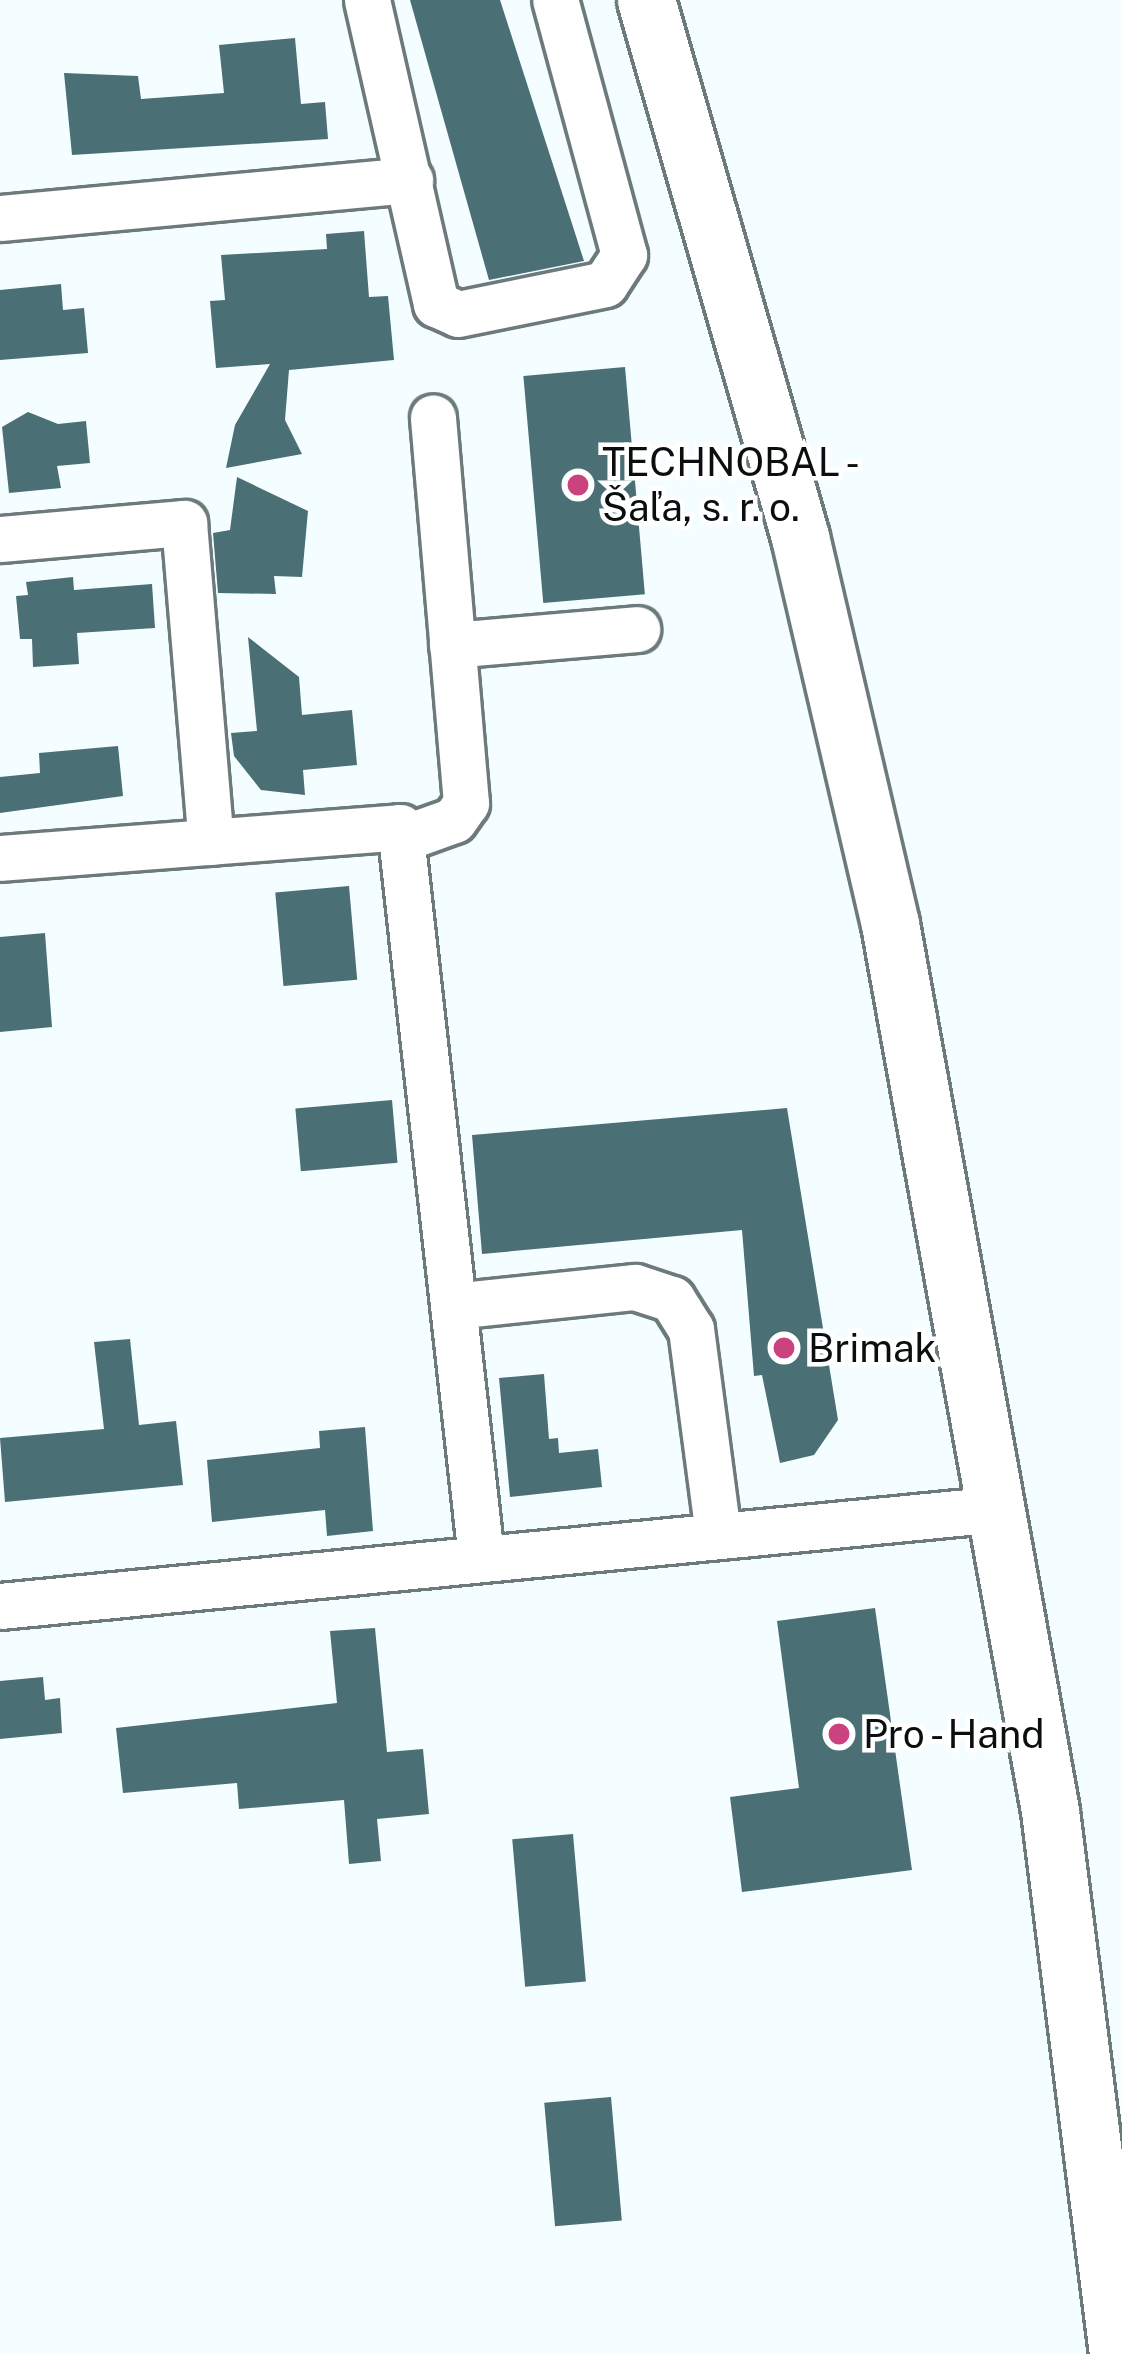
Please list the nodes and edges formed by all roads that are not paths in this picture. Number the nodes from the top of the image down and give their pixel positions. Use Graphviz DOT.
graph roads {
  1 [pos="367,0"];
  2 [pos="555,0"];
  3 [pos="646,0"];
  4 [pos="410,180"];
  5 [pos="0,218"];
  6 [pos="433,417"];
  7 [pos="0,539"];
  8 [pos="637,629"];
  9 [pos="452,645"];
  10 [pos="401,839"];
  11 [pos="211,842"];
  12 [pos="0,858"];
  13 [pos="453,1306"];
  14 [pos="999,1509"];
  15 [pos="718,1535"];
  16 [pos="481,1557"];
  17 [pos="0,1606"];
  18 [pos="1118,2354"];
  1 -- 4 [label="street"];
  2 -- 4 [label="street"];
  3 -- 14 [label="main road"];
  4 -- 5 [label="street"];
  6 -- 9 [label="street"];
  7 -- 11 [label="street"];
  8 -- 9 [label="street"];
  9 -- 10 [label="street"];
  10 -- 11 [label="street"];
  10 -- 13 [label="street"];
  11 -- 12 [label="street"];
  13 -- 15 [label="street"];
  13 -- 16 [label="street"];
  14 -- 15 [label="street"];
  14 -- 18 [label="main road"];
  15 -- 16 [label="street"];
  16 -- 17 [label="street"];
}
